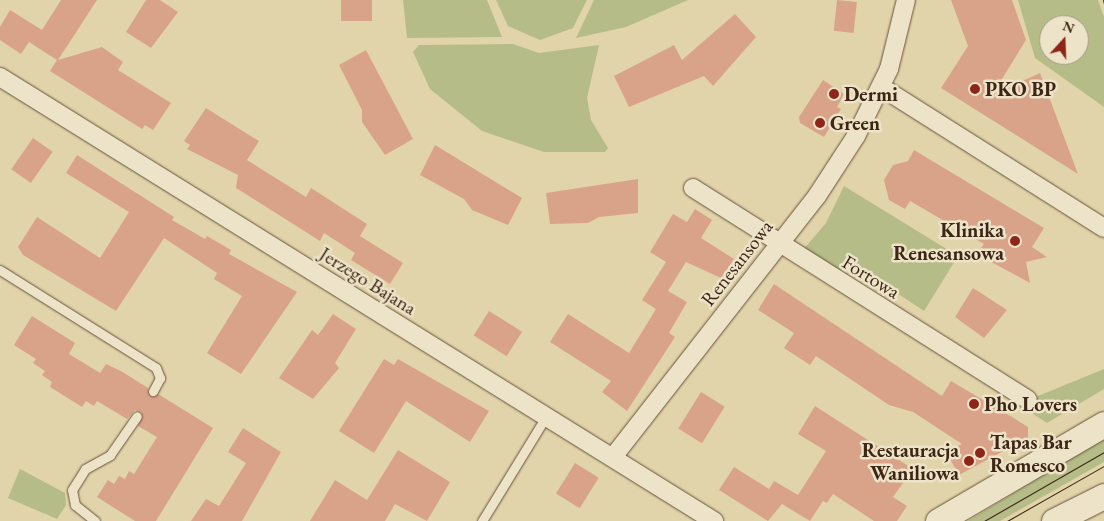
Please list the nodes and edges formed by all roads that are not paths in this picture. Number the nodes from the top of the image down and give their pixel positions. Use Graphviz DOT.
graph roads {
  1 [pos="906,0"];
  2 [pos="0,76"];
  3 [pos="881,87"];
  4 [pos="692,188"];
  5 [pos="1104,228"];
  6 [pos="779,244"];
  7 [pos="0,270"];
  8 [pos="153,391"];
  9 [pos="1028,400"];
  10 [pos="547,414"];
  11 [pos="137,416"];
  12 [pos="1104,424"];
  13 [pos="614,457"];
  14 [pos="1104,496"];
  15 [pos="95,521"];
  16 [pos="482,521"];
  17 [pos="714,521"];
  18 [pos="938,521"];
  19 [pos="1054,521"];
  1 -- 3 [label="street, Renesansowa"];
  2 -- 10 [label="street, Jerzego Bajana"];
  3 -- 5 [label="street"];
  3 -- 6 [label="street, Renesansowa"];
  4 -- 6 [label="street, Fortowa"];
  6 -- 9 [label="street, Fortowa"];
  6 -- 13 [label="street, Renesansowa"];
  7 -- 8 [label="lane"];
  10 -- 13 [label="street, Jerzego Bajana"];
  10 -- 16 [label="lane"];
  11 -- 15 [label="lane"];
  12 -- 18 [label="main road"];
  13 -- 17 [label="street, Jerzego Bajana"];
  14 -- 19 [label="main road"];
}
